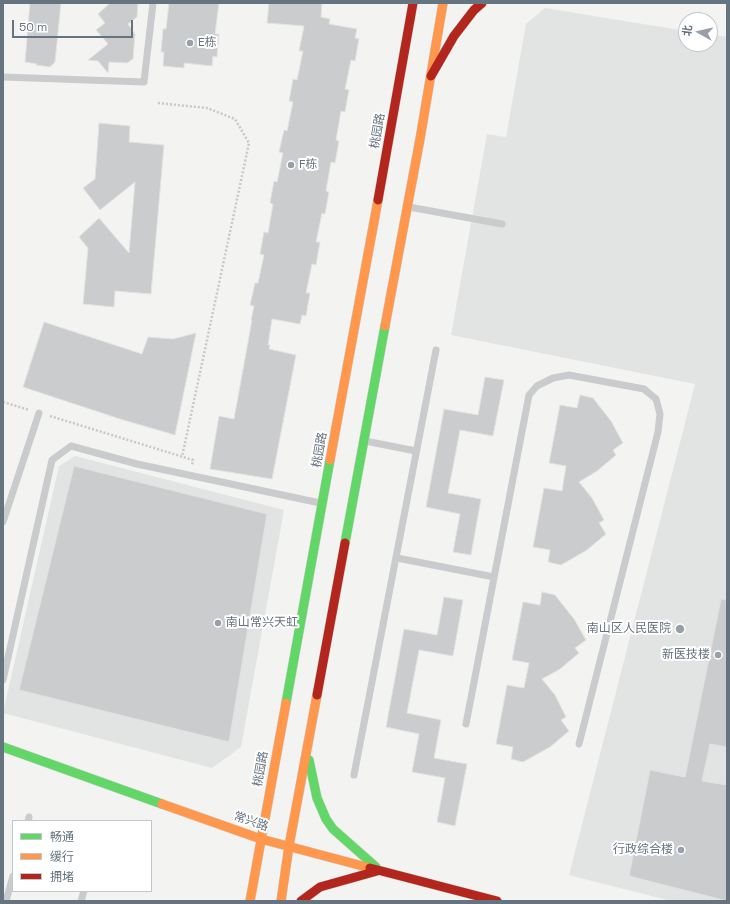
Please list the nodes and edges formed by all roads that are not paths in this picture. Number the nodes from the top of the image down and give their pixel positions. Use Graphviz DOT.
graph roads {
  1 [pos="153,3"];
  2 [pos="413,3"];
  3 [pos="443,3"];
  4 [pos="482,3"];
  5 [pos="431,76"];
  6 [pos="3,77"];
  7 [pos="408,206"];
  8 [pos="502,224"];
  9 [pos="436,350"];
  10 [pos="39,413"];
  11 [pos="365,441"];
  12 [pos="416,451"];
  13 [pos="322,504"];
  14 [pos="3,522"];
  15 [pos="397,558"];
  16 [pos="494,577"];
  17 [pos="3,680"];
  18 [pos="466,724"];
  19 [pos="579,744"];
  20 [pos="3,747"];
  21 [pos="307,750"];
  22 [pos="354,774"];
  23 [pos="260,839"];
  24 [pos="289,846"];
  25 [pos="379,870"];
  26 [pos="12,880"];
  27 [pos="6,901"];
  28 [pos="250,901"];
  29 [pos="281,901"];
  30 [pos="301,901"];
  31 [pos="497,901"];
  1 -- 6 [label="lane"];
  2 -- 13 [label="main road, 桃园路"];
  3 -- 5 [label="main road"];
  4 -- 5 [label="main road"];
  5 -- 7 [label="main road"];
  7 -- 8 [label="lane"];
  7 -- 11 [label="main road"];
  9 -- 12 [label="lane"];
  10 -- 14 [label="lane"];
  11 -- 12 [label="lane"];
  11 -- 21 [label="main road"];
  12 -- 15 [label="lane"];
  13 -- 17 [label="lane"];
  13 -- 23 [label="main road, 桃园路"];
  15 -- 16 [label="lane"];
  15 -- 22 [label="lane"];
  16 -- 18 [label="lane"];
  16 -- 19 [label="lane"];
  20 -- 23 [label="main road, 常兴路"];
  21 -- 24 [label="main road"];
  21 -- 25 [label="main road"];
  23 -- 24 [label="main road, 常兴路"];
  23 -- 28 [label="main road, 桃园路"];
  24 -- 25 [label="main road, 常兴路"];
  24 -- 29 [label="main road"];
  25 -- 30 [label="main road"];
  25 -- 31 [label="main road, 常兴路"];
  26 -- 27 [label="lane"];
}
